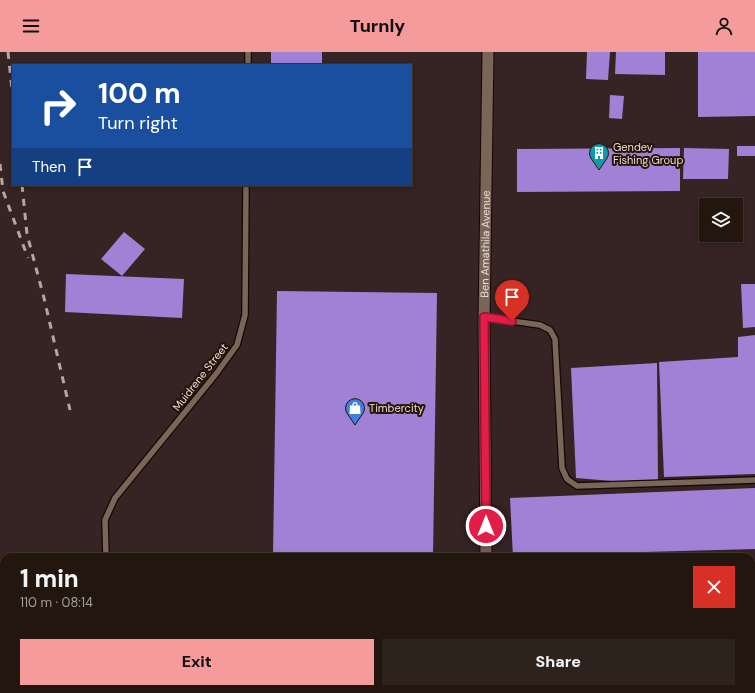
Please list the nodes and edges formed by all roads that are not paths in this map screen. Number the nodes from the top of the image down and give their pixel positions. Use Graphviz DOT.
graph roads {
  1 [pos="248,52"];
  2 [pos="488,52"];
  3 [pos="248,64"];
  4 [pos="246,186"];
  5 [pos="484,317"];
  6 [pos="755,480"];
  7 [pos="106,553"];
  8 [pos="486,553"];
  1 -- 3 [label="lane"];
  2 -- 5 [label="street, Ben Amathila Avenue"];
  4 -- 7 [label="lane, Muidrene Street"];
  5 -- 6 [label="lane"];
  5 -- 8 [label="street, Ben Amathila Avenue"];
}
